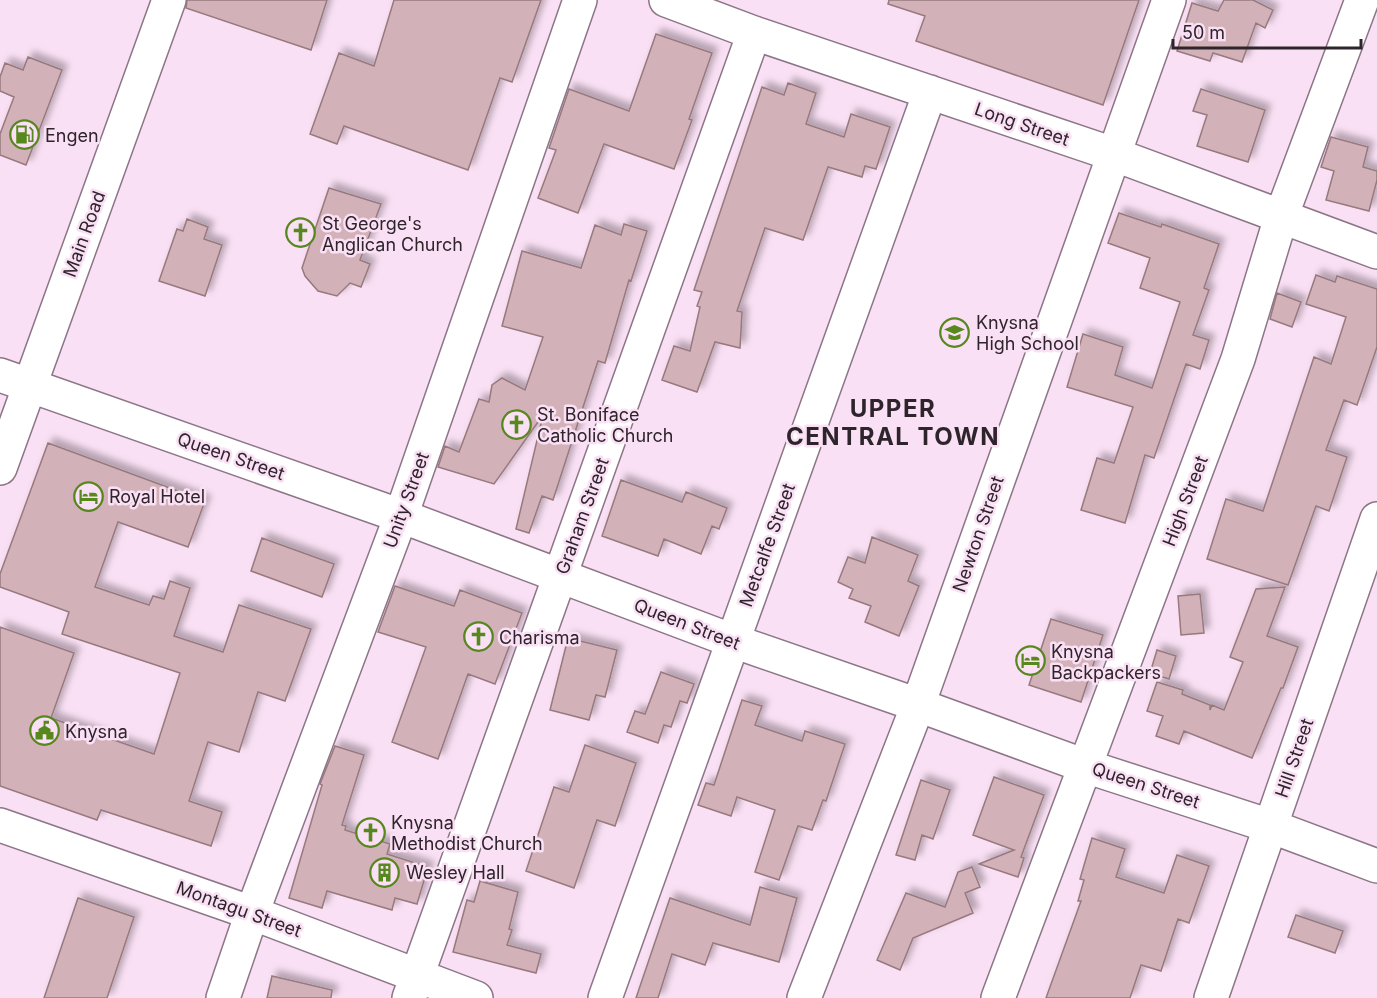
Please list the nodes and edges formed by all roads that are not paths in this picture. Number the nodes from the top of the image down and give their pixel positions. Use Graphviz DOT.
graph roads {
  1 [pos="169,0"];
  2 [pos="580,0"];
  3 [pos="666,0"];
  4 [pos="1169,0"];
  5 [pos="1362,0"];
  6 [pos="754,33"];
  7 [pos="930,92"];
  8 [pos="1113,154"];
  9 [pos="1281,218"];
  10 [pos="1377,252"];
  11 [pos="15,380"];
  12 [pos="0,468"];
  13 [pos="401,516"];
  14 [pos="1377,519"];
  15 [pos="561,576"];
  16 [pos="733,641"];
  17 [pos="918,705"];
  18 [pos="1085,766"];
  19 [pos="0,825"];
  20 [pos="1270,826"];
  21 [pos="1377,866"];
  22 [pos="252,913"];
  23 [pos="413,987"];
  24 [pos="223,998"];
  25 [pos="476,998"];
  26 [pos="605,998"];
  27 [pos="804,998"];
  28 [pos="998,998"];
  29 [pos="1211,998"];
  1 -- 11 [label="main road, Main Road"];
  2 -- 13 [label="main road, Unity Street"];
  3 -- 6 [label="main road, Long Street"];
  4 -- 8 [label="main road, Newton Street"];
  5 -- 9 [label="main road, High Street"];
  6 -- 7 [label="main road, Long Street"];
  6 -- 15 [label="main road, Graham Street"];
  7 -- 8 [label="main road, Long Street"];
  7 -- 16 [label="main road, Metcalfe Street"];
  8 -- 9 [label="main road, Long Street"];
  8 -- 17 [label="main road, Newton Street"];
  9 -- 10 [label="main road, Long Street"];
  9 -- 18 [label="main road, High Street"];
  11 -- 12 [label="main road, Main Road"];
  11 -- 13 [label="main road, Queen Street"];
  13 -- 15 [label="main road, Queen Street"];
  13 -- 22 [label="main road, Unity Street"];
  14 -- 20 [label="main road, Hill Street"];
  15 -- 16 [label="main road, Queen Street"];
  15 -- 23 [label="main road, Graham Street"];
  16 -- 17 [label="main road, Queen Street"];
  16 -- 26 [label="main road, Metcalfe Street"];
  17 -- 18 [label="main road, Queen Street"];
  17 -- 27 [label="main road, Newton Street"];
  18 -- 20 [label="main road, Queen Street"];
  18 -- 28 [label="main road, High Street"];
  19 -- 22 [label="main road, Montagu Street"];
  20 -- 21 [label="main road, Queen Street"];
  20 -- 29 [label="main road, Hill Street"];
  22 -- 23 [label="main road, Montagu Street"];
  22 -- 24 [label="main road, Unity Street"];
  23 -- 25 [label="main road, Montagu Street"];
}
